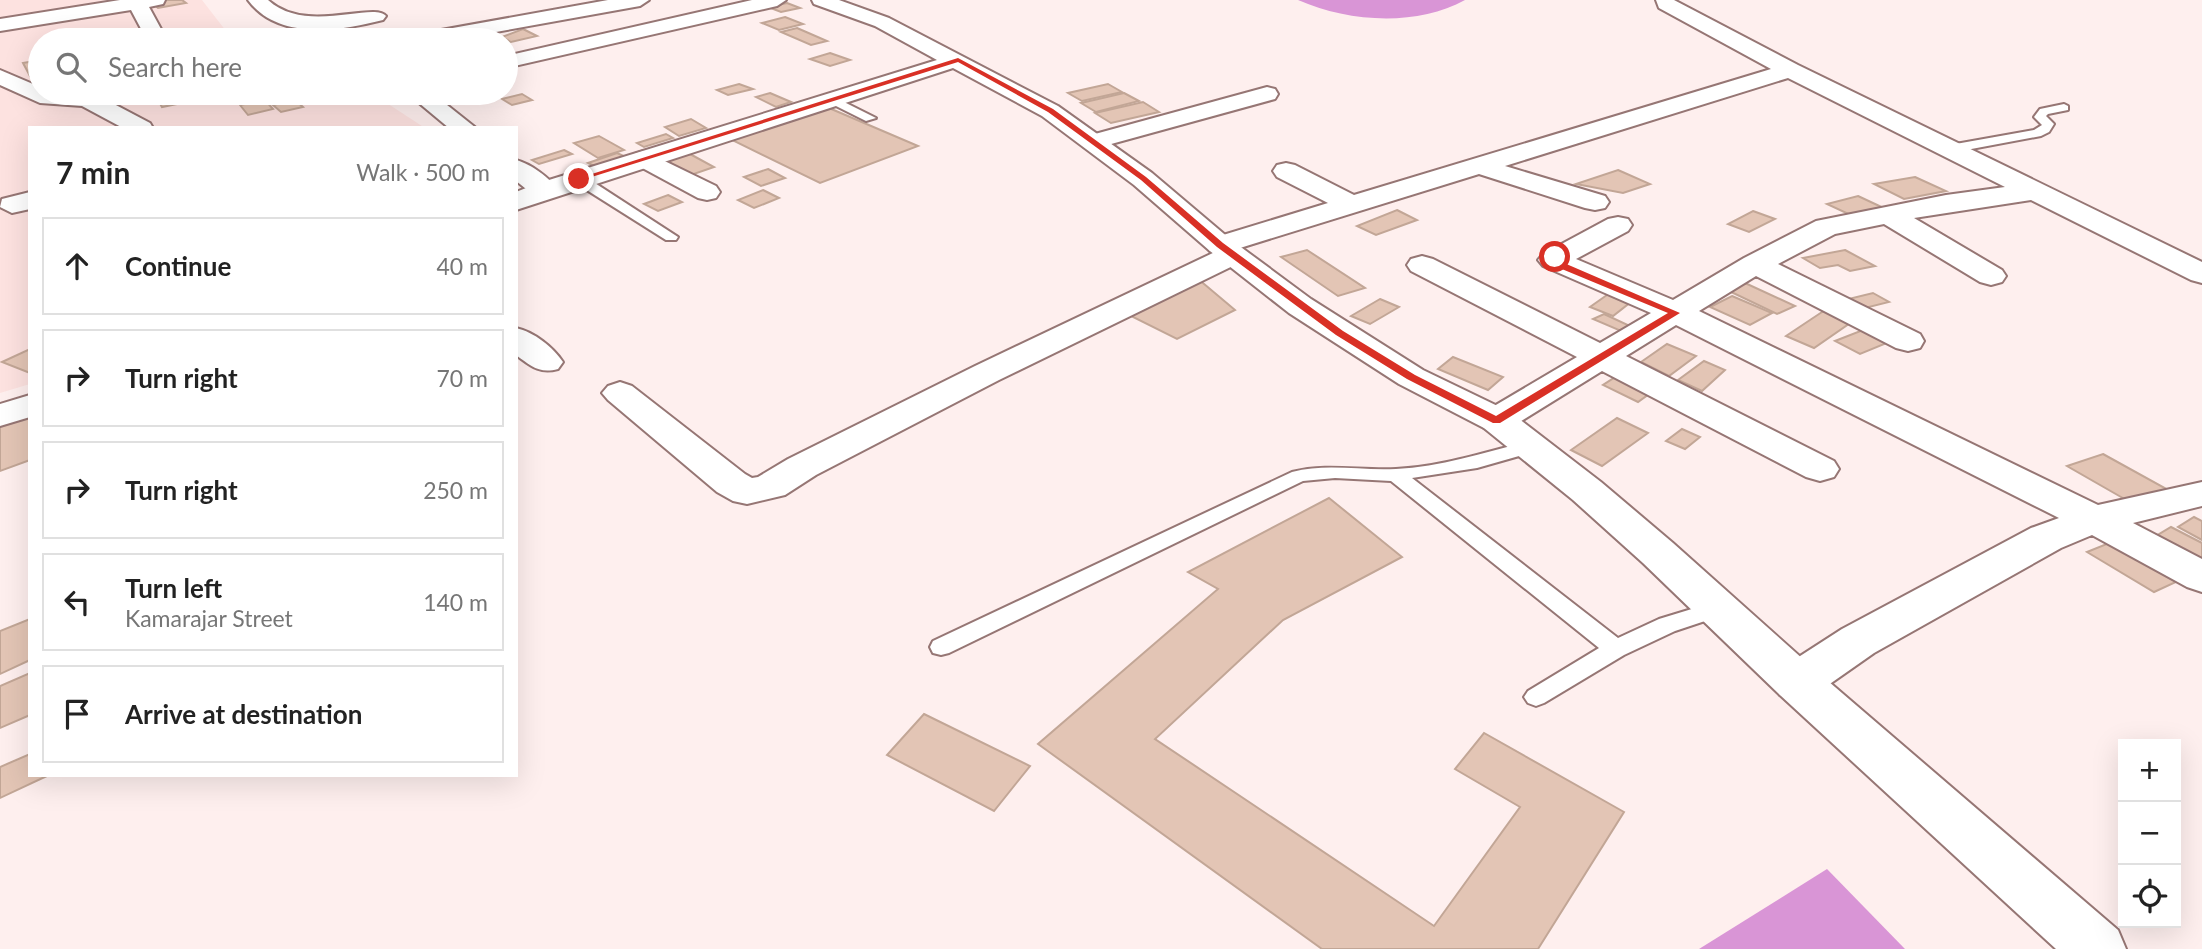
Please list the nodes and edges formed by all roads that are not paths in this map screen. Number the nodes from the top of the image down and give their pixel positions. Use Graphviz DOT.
graph roads {
  1 [pos="257,0"];
  2 [pos="640,0"];
  3 [pos="777,0"];
  4 [pos="821,0"];
  5 [pos="1665,0"];
  6 [pos="137,2"];
  7 [pos="364,5"];
  8 [pos="45,8"];
  9 [pos="397,20"];
  10 [pos="0,25"];
  11 [pos="151,28"];
  12 [pos="485,28"];
  13 [pos="518,59"];
  14 [pos="958,60"];
  15 [pos="1790,70"];
  16 [pos="0,77"];
  17 [pos="28,90"];
  18 [pos="1267,94"];
  19 [pos="832,100"];
  20 [pos="98,105"];
  21 [pos="434,105"];
  22 [pos="2064,108"];
  23 [pos="870,118"];
  24 [pos="137,126"];
  25 [pos="461,126"];
  26 [pos="1093,142"];
  27 [pos="1950,149"];
  28 [pos="644,159"];
  29 [pos="1480,166"];
  30 [pos="518,170"];
  31 [pos="1286,171"];
  32 [pos="579,179"];
  33 [pos="545,190"];
  34 [pos="2034,191"];
  35 [pos="707,192"];
  36 [pos="518,201"];
  37 [pos="1595,202"];
  38 [pos="1352,205"];
  39 [pos="1888,214"];
  40 [pos="1618,225"];
  41 [pos="671,237"];
  42 [pos="1226,250"];
  43 [pos="1755,264"];
  44 [pos="1422,265"];
  45 [pos="2202,274"];
  46 [pos="1991,276"];
  47 [pos="1675,313"];
  48 [pos="518,340"];
  49 [pos="1908,341"];
  50 [pos="1603,358"];
  51 [pos="545,362"];
  52 [pos="620,393"];
  53 [pos="28,406"];
  54 [pos="0,415"];
  55 [pos="1497,420"];
  56 [pos="1530,447"];
  57 [pos="1820,469"];
  58 [pos="1396,475"];
  59 [pos="2202,494"];
  60 [pos="2094,519"];
  61 [pos="2202,577"];
  62 [pos="1718,609"];
  63 [pos="941,647"];
  64 [pos="1616,649"];
  65 [pos="1797,682"];
  66 [pos="1536,697"];
  67 [pos="2096,949"];
  1 -- 7 [label="street"];
  2 -- 12 [label="street"];
  3 -- 13 [label="street"];
  4 -- 14 [label="street"];
  5 -- 15 [label="street"];
  6 -- 8 [label="street"];
  6 -- 11 [label="street"];
  7 -- 9 [label="street"];
  8 -- 10 [label="street"];
  14 -- 19 [label="street"];
  14 -- 26 [label="street"];
  15 -- 27 [label="street"];
  15 -- 29 [label="street"];
  16 -- 17 [label="street"];
  18 -- 26 [label="street"];
  19 -- 23 [label="lane"];
  19 -- 28 [label="street"];
  20 -- 24 [label="street"];
  21 -- 25 [label="street"];
  22 -- 27 [label="lane"];
  26 -- 42 [label="street"];
  27 -- 34 [label="street"];
  28 -- 32 [label="street"];
  28 -- 35 [label="street"];
  29 -- 37 [label="street"];
  29 -- 38 [label="street"];
  30 -- 33 [label="street"];
  31 -- 38 [label="street"];
  32 -- 33 [label="street"];
  32 -- 41 [label="lane"];
  33 -- 36 [label="street"];
  34 -- 39 [label="street"];
  34 -- 45 [label="street"];
  38 -- 42 [label="street"];
  39 -- 43 [label="street"];
  39 -- 46 [label="street"];
  40 -- 47 [label="street"];
  42 -- 52 [label="street"];
  42 -- 55 [label="street"];
  43 -- 47 [label="street"];
  43 -- 49 [label="street"];
  44 -- 50 [label="street"];
  47 -- 50 [label="street"];
  47 -- 60 [label="street"];
  48 -- 51 [label="street"];
  50 -- 55 [label="street"];
  50 -- 57 [label="street"];
  53 -- 54 [label="street"];
  55 -- 56 [label="street"];
  56 -- 58 [label="lane"];
  56 -- 62 [label="street"];
  58 -- 63 [label="lane"];
  58 -- 64 [label="lane"];
  59 -- 60 [label="street"];
  60 -- 61 [label="street"];
  60 -- 65 [label="street"];
  62 -- 64 [label="lane"];
  62 -- 65 [label="street"];
  64 -- 66 [label="lane"];
  65 -- 67 [label="street"];
}
